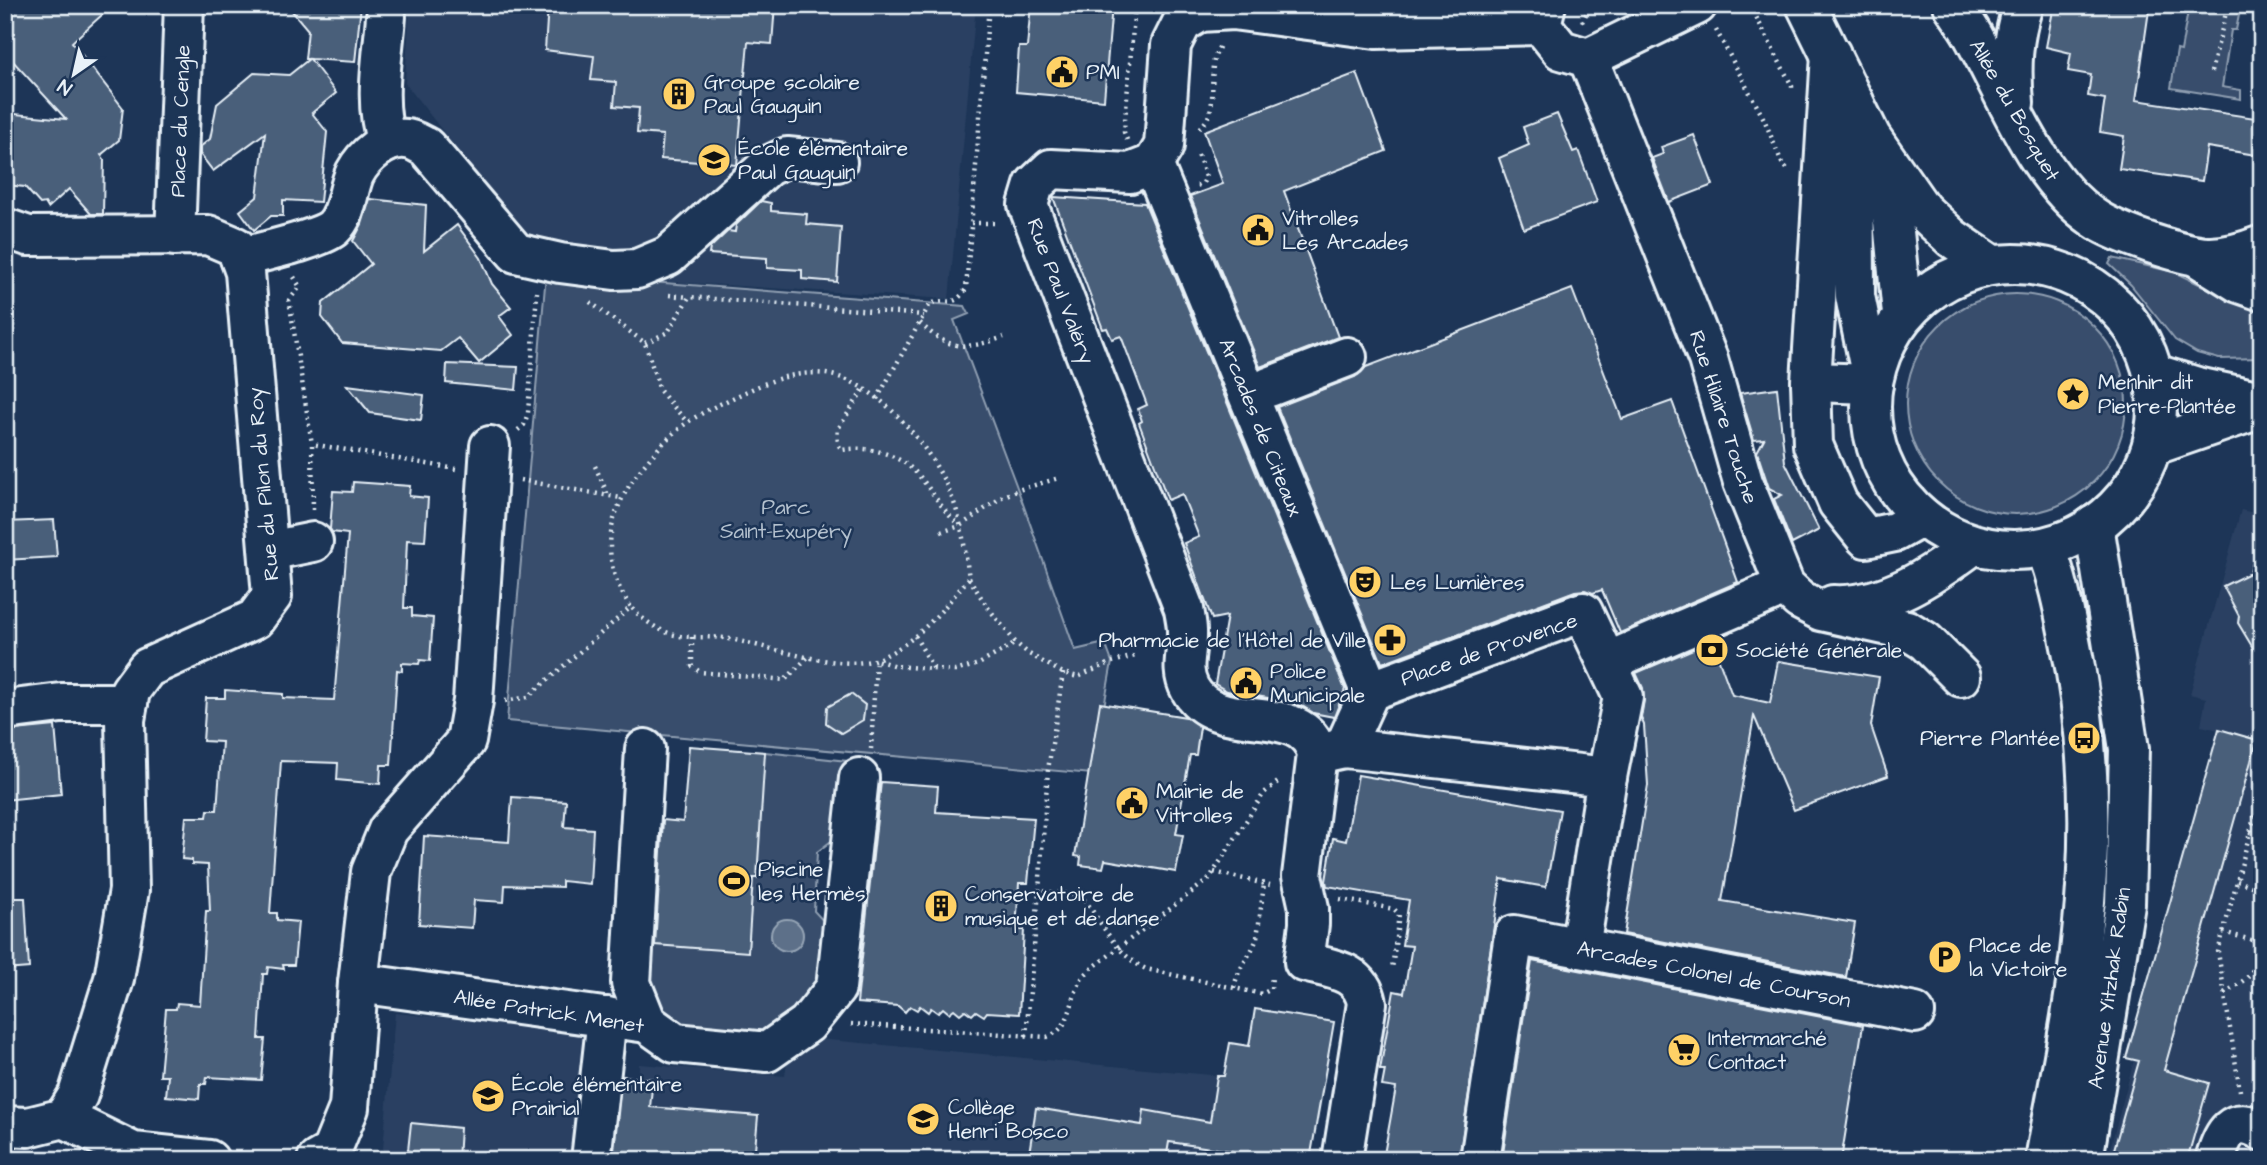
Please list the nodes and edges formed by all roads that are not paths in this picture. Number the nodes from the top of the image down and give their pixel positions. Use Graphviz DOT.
graph roads {
  1 [pos="184,5"];
  2 [pos="1806,5"];
  3 [pos="1953,5"];
  4 [pos="2023,5"];
  5 [pos="1675,10"];
  6 [pos="1543,15"];
  7 [pos="386,16"];
  8 [pos="1831,54"];
  9 [pos="1588,58"];
  10 [pos="1854,102"];
  11 [pos="2015,115"];
  12 [pos="1871,137"];
  13 [pos="387,142"];
  14 [pos="837,162"];
  15 [pos="1160,181"];
  16 [pos="5,228"];
  17 [pos="176,236"];
  18 [pos="2262,245"];
  19 [pos="240,258"];
  20 [pos="2199,258"];
  21 [pos="1990,264"];
  22 [pos="2262,291"];
  23 [pos="1902,314"];
  24 [pos="1347,357"];
  25 [pos="2155,374"];
  26 [pos="1811,382"];
  27 [pos="1874,384"];
  28 [pos="1258,392"];
  29 [pos="2262,401"];
  30 [pos="2262,408"];
  31 [pos="2152,446"];
  32 [pos="489,460"];
  33 [pos="1922,517"];
  34 [pos="2094,525"];
  35 [pos="313,542"];
  36 [pos="1973,545"];
  37 [pos="2046,549"];
  38 [pos="269,551"];
  39 [pos="1792,593"];
  40 [pos="1607,662"];
  41 [pos="1961,677"];
  42 [pos="1370,691"];
  43 [pos="128,703"];
  44 [pos="5,710"];
  45 [pos="645,749"];
  46 [pos="1330,751"];
  47 [pos="1607,777"];
  48 [pos="859,778"];
  49 [pos="1580,948"];
  50 [pos="358,983"];
  51 [pos="1915,1013"];
  52 [pos="607,1017"];
  53 [pos="647,1023"];
  54 [pos="65,1118"];
  55 [pos="5,1126"];
  56 [pos="2253,1127"];
  57 [pos="327,1157"];
  58 [pos="187,1159"];
  59 [pos="591,1160"];
  60 [pos="1342,1160"];
  61 [pos="1480,1160"];
  62 [pos="2045,1160"];
  63 [pos="2083,1160"];
  64 [pos="2215,1160"];
  1 -- 17 [label="street, Place du Cengle"];
  2 -- 8 [label="street"];
  3 -- 11 [label="street, Allée du Bosquet"];
  4 -- 11 [label="street"];
  5 -- 9 [label="street"];
  6 -- 9 [label="street"];
  6 -- 15 [label="street"];
  7 -- 13 [label="street"];
  8 -- 10 [label="street"];
  8 -- 26 [label="street"];
  9 -- 39 [label="street, Rue Hilaire Touche"];
  10 -- 12 [label="street"];
  10 -- 27 [label="street"];
  11 -- 20 [label="street, Allée du Bosquet"];
  12 -- 21 [label="street"];
  12 -- 23 [label="street"];
  13 -- 14 [label="street"];
  13 -- 19 [label="street"];
  15 -- 28 [label="street, Arcades de Citeaux"];
  15 -- 46 [label="street, Rue Paul Valéry"];
  16 -- 17 [label="street"];
  17 -- 19 [label="street"];
  18 -- 20 [label="street, Allée du Bosquet"];
  19 -- 38 [label="street, Rue du Pilon du Roy"];
  20 -- 22 [label="street, Allée du Bosquet"];
  21 -- 23 [label="street"];
  21 -- 25 [label="street"];
  23 -- 27 [label="street"];
  24 -- 28 [label="street"];
  25 -- 29 [label="street"];
  25 -- 31 [label="street"];
  26 -- 27 [label="street"];
  26 -- 33 [label="street"];
  27 -- 33 [label="street"];
  28 -- 42 [label="street, Arcades de Citeaux"];
  30 -- 31 [label="street"];
  31 -- 34 [label="street"];
  32 -- 50 [label="street"];
  33 -- 36 [label="street"];
  34 -- 37 [label="street"];
  34 -- 63 [label="street, Avenue Yitzhak Rabin"];
  35 -- 38 [label="street"];
  36 -- 37 [label="street"];
  36 -- 39 [label="street"];
  37 -- 62 [label="street, Avenue Yitzhak Rabin"];
  38 -- 43 [label="street, Rue du Pilon du Roy"];
  39 -- 40 [label="street"];
  39 -- 41 [label="street"];
  40 -- 42 [label="street, Place de Provence"];
  40 -- 47 [label="street, Place de Provence"];
  42 -- 46 [label="street"];
  43 -- 44 [label="street"];
  43 -- 54 [label="street, Rue du Pilon du Roy"];
  45 -- 53 [label="street"];
  46 -- 47 [label="street"];
  46 -- 60 [label="street"];
  47 -- 49 [label="street, Place de Provence"];
  48 -- 53 [label="street, Allée Patrick Menet"];
  49 -- 51 [label="street, Arcades Colonel de Courson"];
  49 -- 61 [label="street, Arcades Colonel de Courson"];
  50 -- 52 [label="street, Allée Patrick Menet"];
  50 -- 57 [label="street"];
  52 -- 53 [label="street, Allée Patrick Menet"];
  52 -- 59 [label="street"];
  54 -- 55 [label="street"];
  54 -- 58 [label="street"];
  56 -- 64 [label="street"];
}
